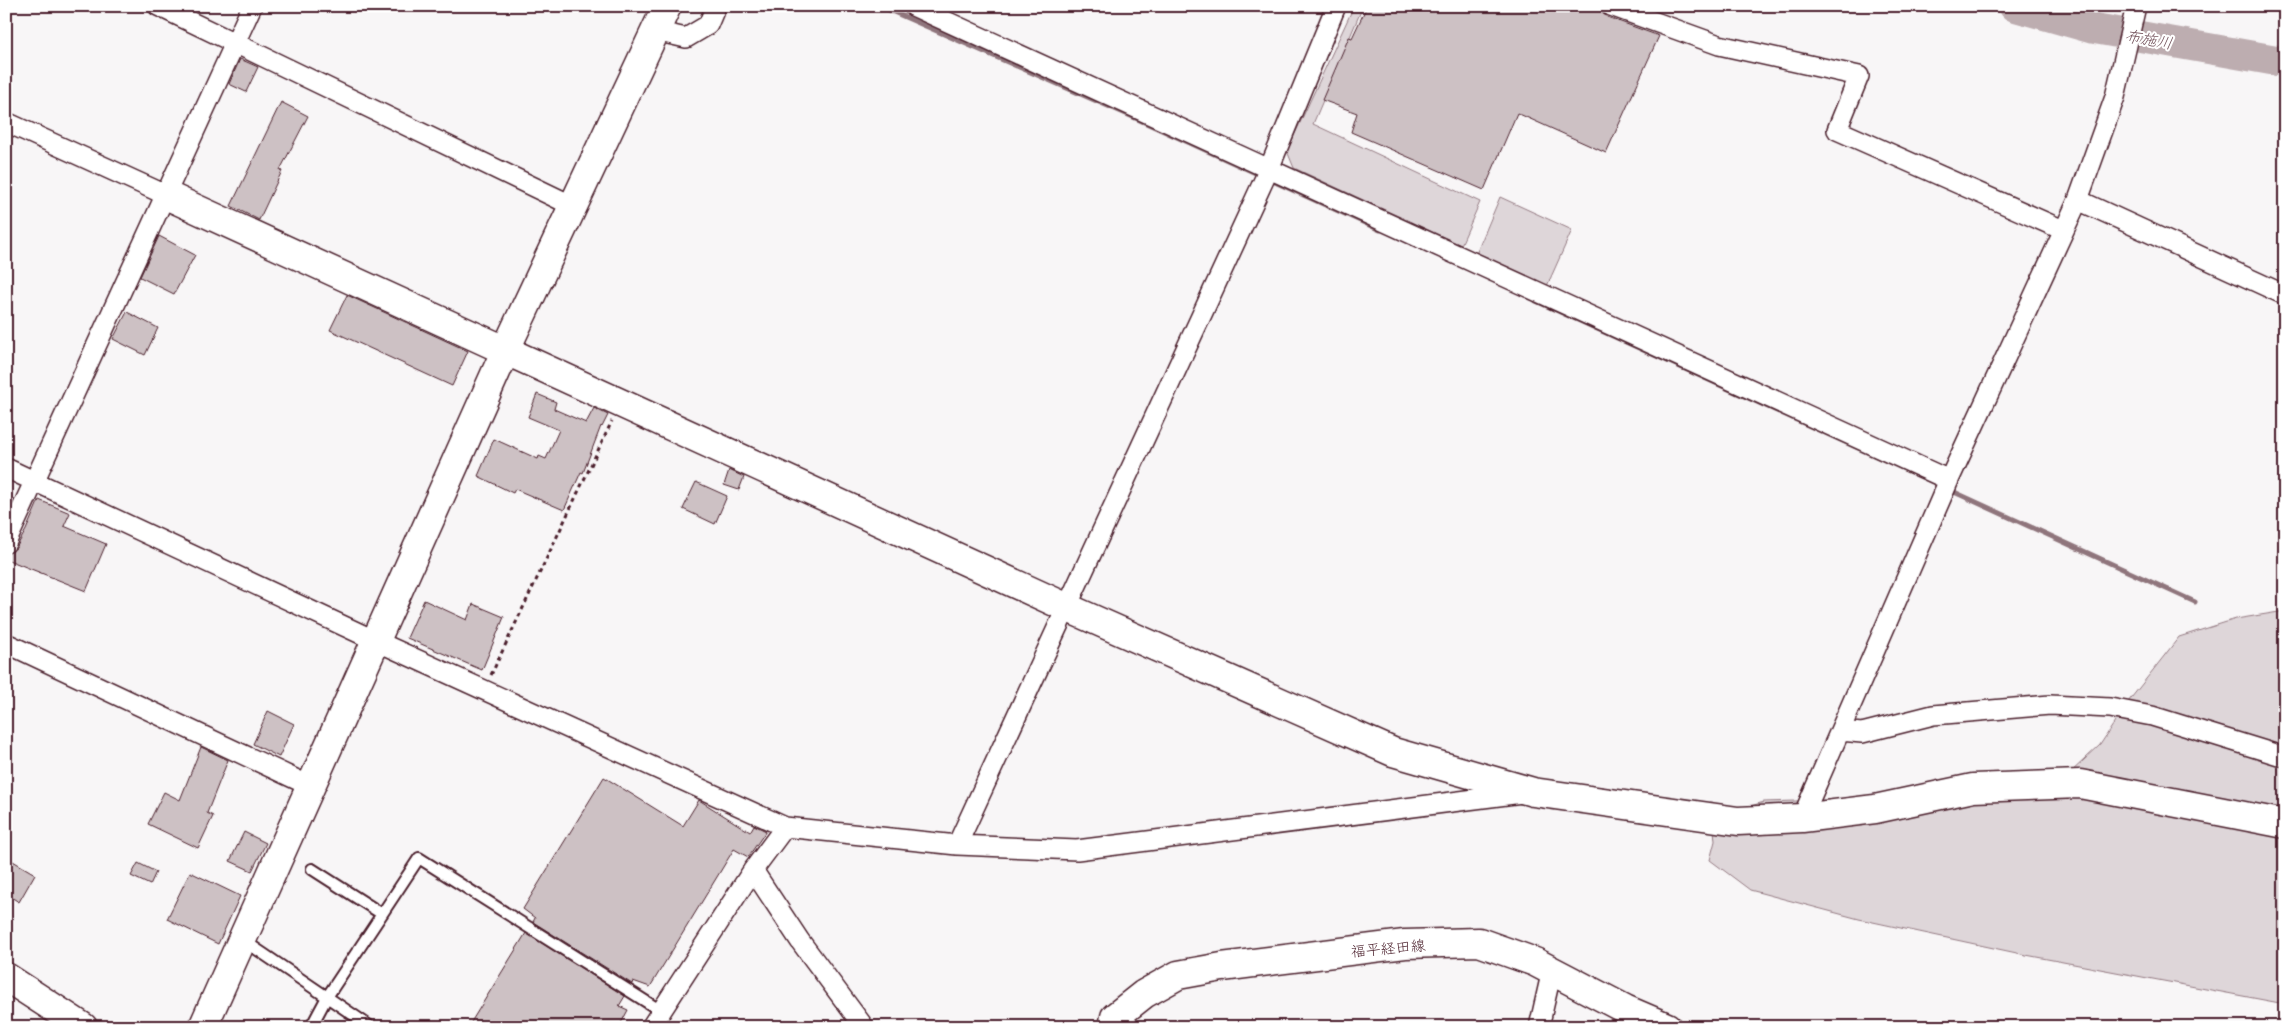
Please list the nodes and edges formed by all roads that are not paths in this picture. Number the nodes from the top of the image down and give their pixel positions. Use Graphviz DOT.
graph roads {
  1 [pos="158,6"];
  2 [pos="252,6"];
  3 [pos="667,6"];
  4 [pos="716,6"];
  5 [pos="913,6"];
  6 [pos="1336,6"];
  7 [pos="1611,6"];
  8 [pos="2136,6"];
  9 [pos="656,31"];
  10 [pos="236,42"];
  11 [pos="6,122"];
  12 [pos="1269,170"];
  13 [pos="166,195"];
  14 [pos="2078,200"];
  15 [pos="573,206"];
  16 [pos="2063,230"];
  17 [pos="2285,295"];
  18 [pos="506,350"];
  19 [pos="6,468"];
  20 [pos="1949,480"];
  21 [pos="34,481"];
  22 [pos="6,543"];
  23 [pos="1068,608"];
  24 [pos="376,640"];
  25 [pos="6,643"];
  26 [pos="1840,730"];
  27 [pos="2285,757"];
  28 [pos="310,786"];
  29 [pos="1533,792"];
  30 [pos="1802,818"];
  31 [pos="2285,824"];
  32 [pos="785,827"];
  33 [pos="957,846"];
  34 [pos="312,869"];
  35 [pos="753,870"];
  36 [pos="382,914"];
  37 [pos="243,939"];
  38 [pos="1552,970"];
  39 [pos="6,977"];
  40 [pos="327,997"];
  41 [pos="656,1019"];
  42 [pos="83,1027"];
  43 [pos="203,1027"];
  44 [pos="311,1027"];
  45 [pos="371,1027"];
  46 [pos="864,1027"];
  47 [pos="1113,1027"];
  48 [pos="1539,1027"];
  49 [pos="1667,1027"];
  1 -- 10 [label="street"];
  2 -- 10 [label="street"];
  3 -- 9 [label="street"];
  4 -- 9 [label="street"];
  5 -- 12 [label="street"];
  6 -- 12 [label="street"];
  7 -- 16 [label="street"];
  8 -- 14 [label="street"];
  9 -- 15 [label="street"];
  10 -- 13 [label="street"];
  10 -- 15 [label="street"];
  11 -- 13 [label="street"];
  12 -- 20 [label="street"];
  12 -- 23 [label="street"];
  13 -- 18 [label="street"];
  13 -- 21 [label="street"];
  14 -- 16 [label="street"];
  14 -- 17 [label="street"];
  15 -- 18 [label="street"];
  16 -- 20 [label="street"];
  18 -- 23 [label="street"];
  18 -- 24 [label="street"];
  19 -- 21 [label="street"];
  20 -- 26 [label="street"];
  21 -- 22 [label="street"];
  21 -- 24 [label="street"];
  23 -- 29 [label="street"];
  23 -- 33 [label="street"];
  24 -- 28 [label="street"];
  24 -- 32 [label="street"];
  25 -- 28 [label="street"];
  26 -- 27 [label="street"];
  26 -- 30 [label="street"];
  28 -- 37 [label="street"];
  29 -- 30 [label="street"];
  29 -- 33 [label="street"];
  30 -- 31 [label="street"];
  32 -- 33 [label="street"];
  32 -- 35 [label="street"];
  34 -- 36 [label="lane"];
  35 -- 41 [label="street"];
  35 -- 46 [label="street"];
  36 -- 40 [label="lane"];
  36 -- 41 [label="lane"];
  37 -- 40 [label="lane"];
  37 -- 43 [label="street"];
  38 -- 47 [label="street, 福平経田線"];
  38 -- 48 [label="street"];
  38 -- 49 [label="street, 福平経田線"];
  39 -- 42 [label="street"];
  40 -- 44 [label="lane"];
  40 -- 45 [label="lane"];
}
